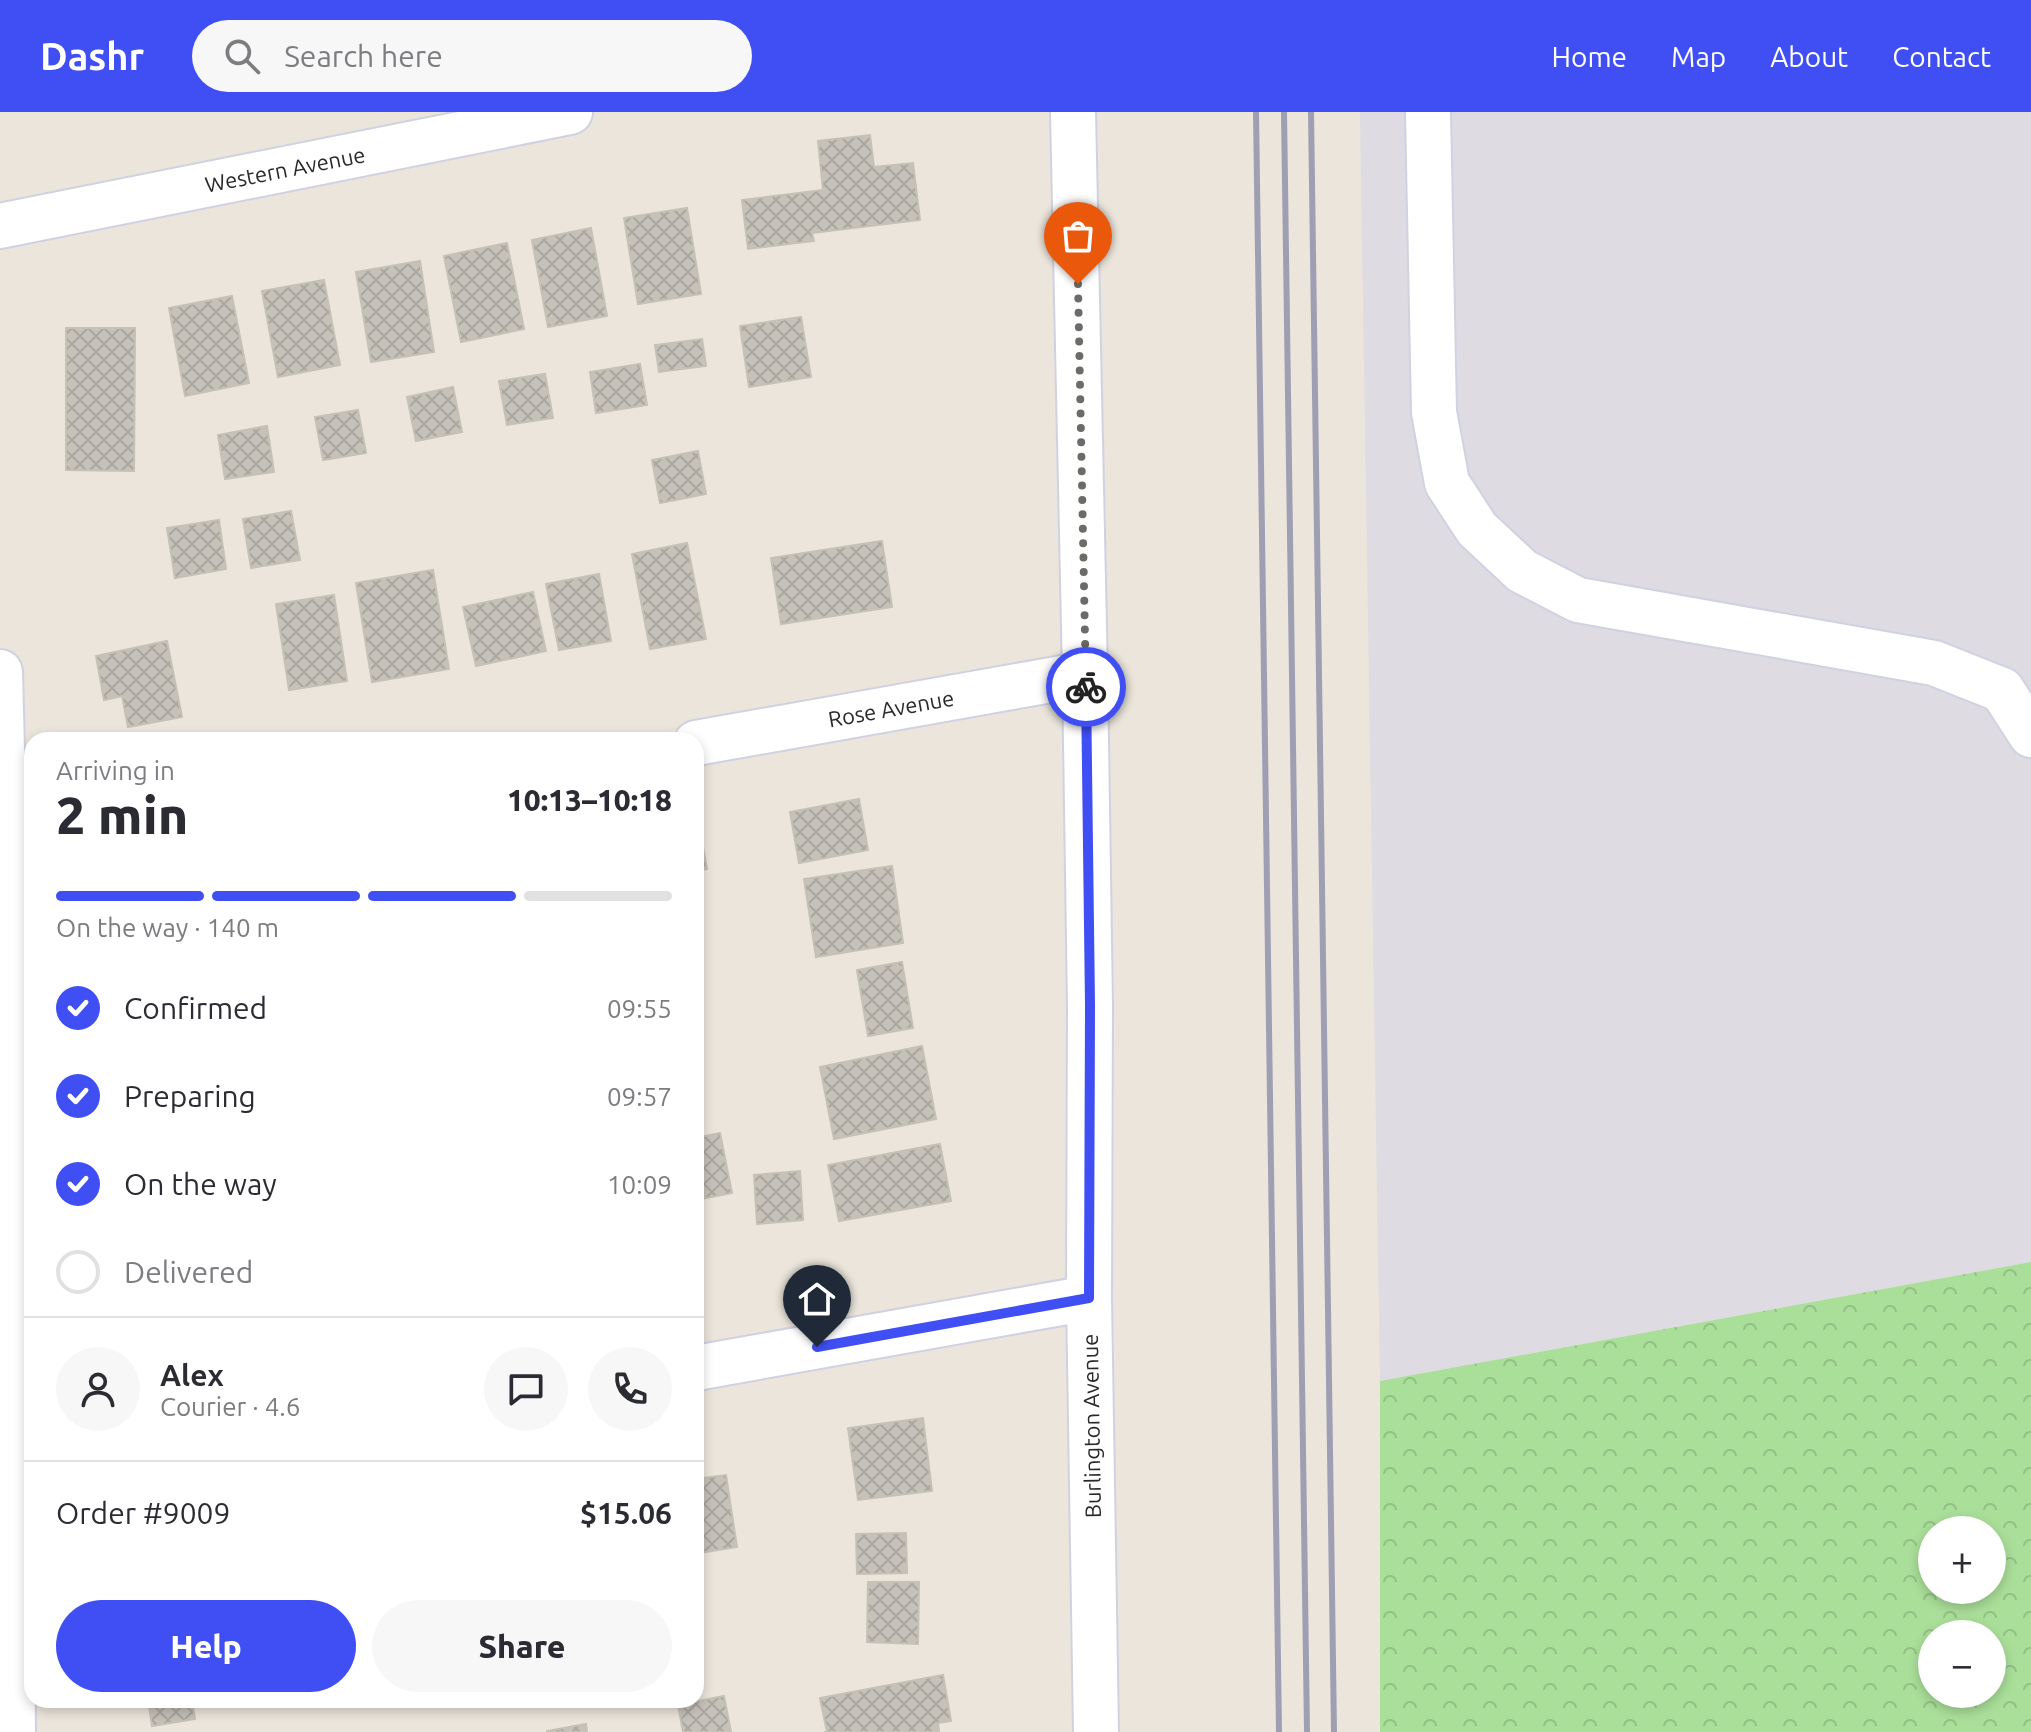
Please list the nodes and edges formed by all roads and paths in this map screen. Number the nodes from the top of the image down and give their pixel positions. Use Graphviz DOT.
graph roads {
  1 [pos="570,112"];
  2 [pos="1073,112"];
  3 [pos="1428,112"];
  4 [pos="0,226"];
  5 [pos="0,672"];
  6 [pos="1085,674"];
  7 [pos="2031,735"];
  8 [pos="704,742"];
  9 [pos="19,862"];
  10 [pos="1089,1298"];
  11 [pos="704,1367"];
  12 [pos="15,1492"];
  13 [pos="13,1732"];
  14 [pos="1096,1732"];
  1 -- 4 [label="street, Western Avenue"];
  2 -- 6 [label="street, Burlington Avenue"];
  3 -- 7 [label="street"];
  5 -- 9 [label="street"];
  6 -- 8 [label="street, Rose Avenue"];
  6 -- 10 [label="street, Burlington Avenue"];
  9 -- 12 [label="street"];
  10 -- 11 [label="street"];
  10 -- 14 [label="street, Burlington Avenue"];
  12 -- 13 [label="street"];
}
